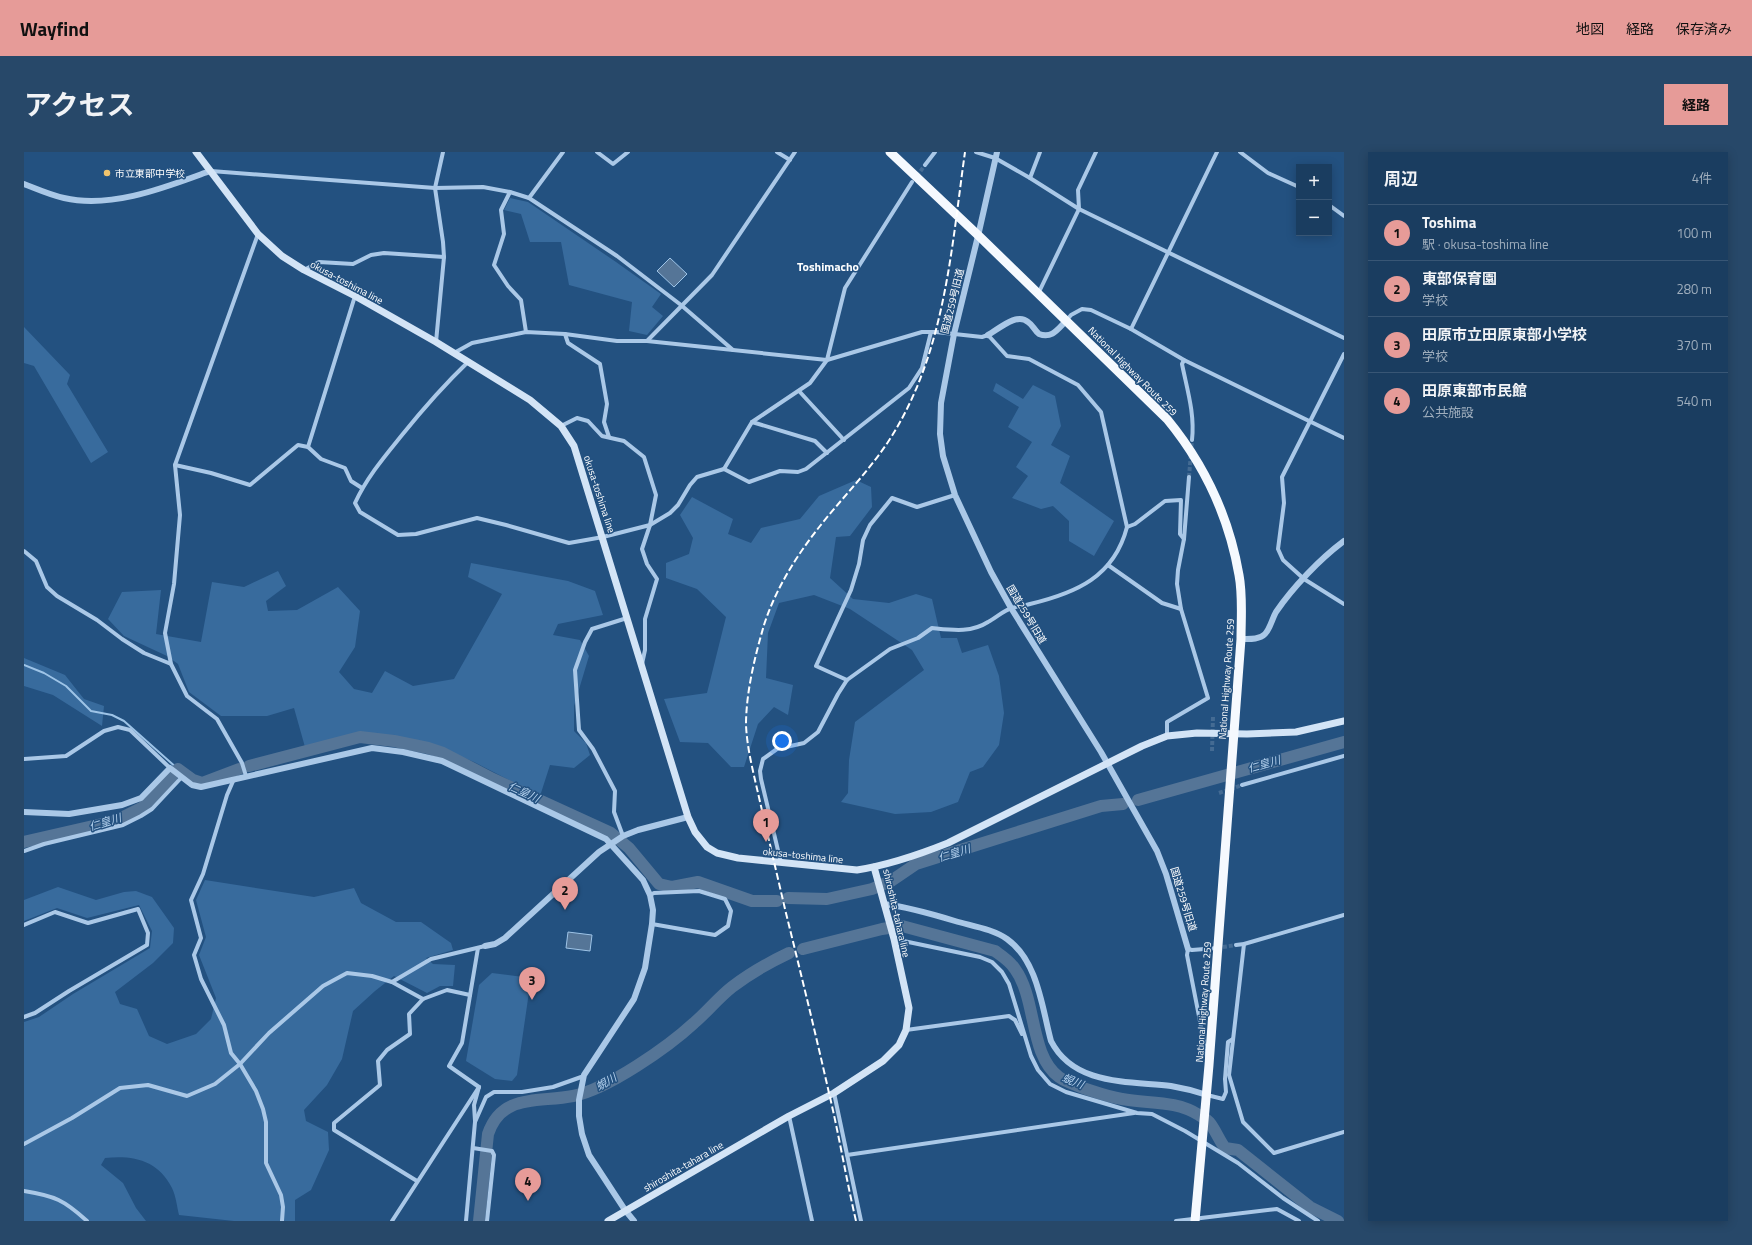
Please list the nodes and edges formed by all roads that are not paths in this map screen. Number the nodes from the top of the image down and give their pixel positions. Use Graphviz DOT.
graph roads {
  1 [pos="196,152"];
  2 [pos="443,152"];
  3 [pos="563,152"];
  4 [pos="597,152"];
  5 [pos="628,152"];
  6 [pos="777,152"];
  7 [pos="795,152"];
  8 [pos="890,152"];
  9 [pos="935,152"];
  10 [pos="976,152"];
  11 [pos="1040,152"];
  12 [pos="1096,152"];
  13 [pos="1217,152"];
  14 [pos="1240,152"];
  15 [pos="996,155"];
  16 [pos="790,160"];
  17 [pos="925,165"];
  18 [pos="210,171"];
  19 [pos="1030,178"];
  20 [pos="912,182"];
  21 [pos="24,184"];
  22 [pos="1296,186"];
  23 [pos="435,188"];
  24 [pos="510,192"];
  25 [pos="529,198"];
  26 [pos="1332,207"];
  27 [pos="1079,209"];
  28 [pos="1344,216"];
  29 [pos="258,234"];
  30 [pos="1169,253"];
  31 [pos="444,257"];
  32 [pos="304,270"];
  33 [pos="1038,294"];
  34 [pos="355,296"];
  35 [pos="681,305"];
  36 [pos="1066,321"];
  37 [pos="1131,329"];
  38 [pos="526,332"];
  39 [pos="931,332"];
  40 [pos="565,334"];
  41 [pos="954,334"];
  42 [pos="988,335"];
  43 [pos="1344,338"];
  44 [pos="648,341"];
  45 [pos="436,342"];
  46 [pos="734,351"];
  47 [pos="454,353"];
  48 [pos="1344,354"];
  49 [pos="827,360"];
  50 [pos="1184,360"];
  51 [pos="468,362"];
  52 [pos="799,391"];
  53 [pos="1310,421"];
  54 [pos="752,422"];
  55 [pos="561,426"];
  56 [pos="608,437"];
  57 [pos="1344,438"];
  58 [pos="844,440"];
  59 [pos="1192,440"];
  60 [pos="308,447"];
  61 [pos="827,453"];
  62 [pos="175,465"];
  63 [pos="724,469"];
  64 [pos="1189,477"];
  65 [pos="362,488"];
  66 [pos="955,495"];
  67 [pos="650,525"];
  68 [pos="1127,527"];
  69 [pos="603,537"];
  70 [pos="1184,539"];
  71 [pos="1344,541"];
  72 [pos="24,551"];
  73 [pos="1108,565"];
  74 [pos="1304,579"];
  75 [pos="1344,604"];
  76 [pos="1011,608"];
  77 [pos="1181,609"];
  78 [pos="627,618"];
  79 [pos="1241,639"];
  80 [pos="171,664"];
  81 [pos="641,670"];
  82 [pos="847,680"];
  83 [pos="1344,721"];
  84 [pos="1233,734"];
  85 [pos="1167,736"];
  86 [pos="1344,756"];
  87 [pos="24,759"];
  88 [pos="1107,763"];
  89 [pos="170,768"];
  90 [pos="246,776"];
  91 [pos="181,778"];
  92 [pos="234,779"];
  93 [pos="1242,785"];
  94 [pos="24,812"];
  95 [pos="688,817"];
  96 [pos="623,836"];
  97 [pos="611,844"];
  98 [pos="24,851"];
  99 [pos="781,863"];
  100 [pos="874,867"];
  101 [pos="650,895"];
  102 [pos="884,904"];
  103 [pos="1344,915"];
  104 [pos="652,924"];
  105 [pos="24,925"];
  106 [pos="894,939"];
  107 [pos="1244,944"];
  108 [pos="1236,945"];
  109 [pos="485,946"];
  110 [pos="478,948"];
  111 [pos="1217,948"];
  112 [pos="1188,949"];
  113 [pos="392,982"];
  114 [pos="470,996"];
  115 [pos="423,999"];
  116 [pos="24,1017"];
  117 [pos="906,1030"];
  118 [pos="1233,1039"];
  119 [pos="1025,1040"];
  120 [pos="240,1064"];
  121 [pos="1209,1065"];
  122 [pos="584,1075"];
  123 [pos="479,1087"];
  124 [pos="834,1093"];
  125 [pos="1206,1095"];
  126 [pos="1137,1113"];
  127 [pos="789,1116"];
  128 [pos="475,1122"];
  129 [pos="1344,1132"];
  130 [pos="1202,1139"];
  131 [pos="24,1144"];
  132 [pos="473,1148"];
  133 [pos="847,1155"];
  134 [pos="417,1181"];
  135 [pos="24,1191"];
  136 [pos="625,1210"];
  137 [pos="1196,1220"];
  138 [pos="87,1221"];
  139 [pos="282,1221"];
  140 [pos="392,1221"];
  141 [pos="466,1221"];
  142 [pos="487,1221"];
  143 [pos="608,1221"];
  144 [pos="634,1221"];
  145 [pos="812,1221"];
  146 [pos="861,1221"];
  147 [pos="1176,1221"];
  148 [pos="1299,1221"];
  149 [pos="1318,1221"];
  1 -- 18 [label="main road, okusa-toshima line"];
  2 -- 23 [label="street"];
  3 -- 25 [label="street"];
  4 -- 5 [label="street"];
  6 -- 16 [label="street"];
  7 -- 16 [label="street"];
  8 -- 33 [label="highway, National Highway Route 259"];
  9 -- 17 [label="street"];
  10 -- 15 [label="street"];
  11 -- 19 [label="street"];
  12 -- 27 [label="street"];
  13 -- 30 [label="street"];
  14 -- 22 [label="street"];
  15 -- 19 [label="street"];
  15 -- 41 [label="street, 国道259号旧道"];
  16 -- 35 [label="street"];
  18 -- 21 [label="street"];
  18 -- 23 [label="street"];
  18 -- 29 [label="main road, okusa-toshima line"];
  19 -- 27 [label="street"];
  20 -- 49 [label="street"];
  23 -- 24 [label="street"];
  23 -- 31 [label="street"];
  24 -- 25 [label="street"];
  24 -- 38 [label="street"];
  25 -- 35 [label="street"];
  26 -- 28 [label="street"];
  27 -- 30 [label="street"];
  27 -- 33 [label="street"];
  29 -- 32 [label="main road, okusa-toshima line"];
  29 -- 62 [label="street"];
  30 -- 37 [label="street"];
  30 -- 43 [label="street"];
  31 -- 32 [label="street"];
  31 -- 45 [label="street"];
  32 -- 34 [label="main road, okusa-toshima line"];
  33 -- 36 [label="highway, National Highway Route 259"];
  34 -- 45 [label="main road, okusa-toshima line"];
  34 -- 60 [label="street"];
  35 -- 44 [label="street"];
  35 -- 46 [label="street"];
  36 -- 37 [label="street"];
  36 -- 42 [label="street"];
  36 -- 79 [label="highway, National Highway Route 259"];
  37 -- 50 [label="street"];
  38 -- 40 [label="street"];
  38 -- 47 [label="street"];
  39 -- 41 [label="street"];
  39 -- 49 [label="street"];
  39 -- 58 [label="street"];
  40 -- 44 [label="street"];
  40 -- 56 [label="street"];
  41 -- 42 [label="street"];
  41 -- 66 [label="street, 国道259号旧道"];
  42 -- 68 [label="street"];
  44 -- 46 [label="street"];
  45 -- 47 [label="main road, okusa-toshima line"];
  46 -- 49 [label="street"];
  47 -- 51 [label="main road, okusa-toshima line"];
  48 -- 53 [label="street"];
  49 -- 52 [label="street"];
  50 -- 53 [label="street"];
  50 -- 59 [label="street"];
  51 -- 55 [label="main road, okusa-toshima line"];
  51 -- 65 [label="street"];
  52 -- 54 [label="street"];
  52 -- 58 [label="street"];
  53 -- 57 [label="street"];
  53 -- 74 [label="street"];
  54 -- 61 [label="street"];
  54 -- 63 [label="street"];
  55 -- 56 [label="street"];
  55 -- 69 [label="main road, okusa-toshima line"];
  56 -- 67 [label="street"];
  58 -- 61 [label="street"];
  60 -- 62 [label="street"];
  60 -- 65 [label="street"];
  61 -- 63 [label="street"];
  62 -- 80 [label="street"];
  63 -- 67 [label="street"];
  64 -- 70 [label="street"];
  65 -- 69 [label="street"];
  66 -- 76 [label="street, 国道259号旧道"];
  66 -- 82 [label="street"];
  67 -- 69 [label="street"];
  67 -- 81 [label="street"];
  68 -- 70 [label="street"];
  68 -- 73 [label="street"];
  69 -- 78 [label="main road, okusa-toshima line"];
  70 -- 77 [label="street"];
  71 -- 74 [label="street"];
  72 -- 80 [label="street"];
  73 -- 76 [label="street"];
  73 -- 77 [label="street"];
  74 -- 75 [label="street"];
  74 -- 79 [label="street"];
  76 -- 82 [label="street"];
  76 -- 88 [label="street, 国道259号旧道"];
  77 -- 85 [label="street"];
  78 -- 81 [label="main road, okusa-toshima line"];
  78 -- 96 [label="street"];
  79 -- 84 [label="highway, National Highway Route 259"];
  80 -- 90 [label="street"];
  81 -- 95 [label="main road, okusa-toshima line"];
  82 -- 99 [label="street"];
  83 -- 84 [label="main road, shiroshita-tahara line"];
  84 -- 85 [label="main road, shiroshita-tahara line"];
  84 -- 121 [label="highway, National Highway Route 259"];
  85 -- 88 [label="main road, shiroshita-tahara line"];
  86 -- 93 [label="street"];
  87 -- 89 [label="street"];
  88 -- 100 [label="main road, shiroshita-tahara line"];
  88 -- 112 [label="street, 国道259号旧道"];
  89 -- 91 [label="street"];
  89 -- 94 [label="street"];
  90 -- 92 [label="street"];
  90 -- 97 [label="street"];
  91 -- 92 [label="street"];
  91 -- 98 [label="street"];
  92 -- 120 [label="street"];
  95 -- 96 [label="street"];
  95 -- 99 [label="main road, okusa-toshima line"];
  96 -- 97 [label="street"];
  97 -- 101 [label="street"];
  97 -- 109 [label="street"];
  99 -- 100 [label="main road, okusa-toshima line"];
  100 -- 102 [label="main road, shiroshita-tahara line"];
  101 -- 104 [label="street"];
  101 -- 104 [label="street"];
  102 -- 106 [label="main road, shiroshita-tahara line"];
  102 -- 125 [label="street"];
  103 -- 107 [label="street"];
  104 -- 122 [label="street"];
  105 -- 116 [label="street"];
  106 -- 117 [label="main road, shiroshita-tahara line"];
  106 -- 119 [label="street"];
  107 -- 108 [label="street"];
  107 -- 118 [label="street"];
  109 -- 110 [label="street"];
  110 -- 113 [label="street"];
  110 -- 114 [label="street"];
  111 -- 112 [label="street"];
  112 -- 121 [label="street, 国道259号旧道"];
  113 -- 115 [label="street"];
  113 -- 120 [label="street"];
  114 -- 115 [label="street"];
  114 -- 123 [label="street"];
  115 -- 134 [label="street"];
  117 -- 119 [label="street"];
  117 -- 124 [label="main road, shiroshita-tahara line"];
  118 -- 125 [label="street"];
  118 -- 129 [label="street"];
  119 -- 126 [label="street"];
  120 -- 131 [label="street"];
  120 -- 139 [label="street"];
  121 -- 125 [label="highway, National Highway Route 259"];
  122 -- 128 [label="street"];
  122 -- 136 [label="street"];
  123 -- 128 [label="street"];
  123 -- 134 [label="street"];
  124 -- 127 [label="main road, shiroshita-tahara line"];
  124 -- 133 [label="street"];
  125 -- 130 [label="highway, National Highway Route 259"];
  126 -- 130 [label="street"];
  126 -- 133 [label="street"];
  127 -- 136 [label="main road, shiroshita-tahara line"];
  127 -- 145 [label="street"];
  128 -- 132 [label="street"];
  130 -- 137 [label="highway, National Highway Route 259"];
  130 -- 149 [label="street"];
  132 -- 141 [label="street"];
  132 -- 142 [label="street"];
  133 -- 146 [label="street"];
  134 -- 140 [label="street"];
  135 -- 138 [label="street"];
  136 -- 143 [label="main road, shiroshita-tahara line"];
  136 -- 144 [label="street"];
  137 -- 147 [label="street"];
  137 -- 148 [label="street"];
}
